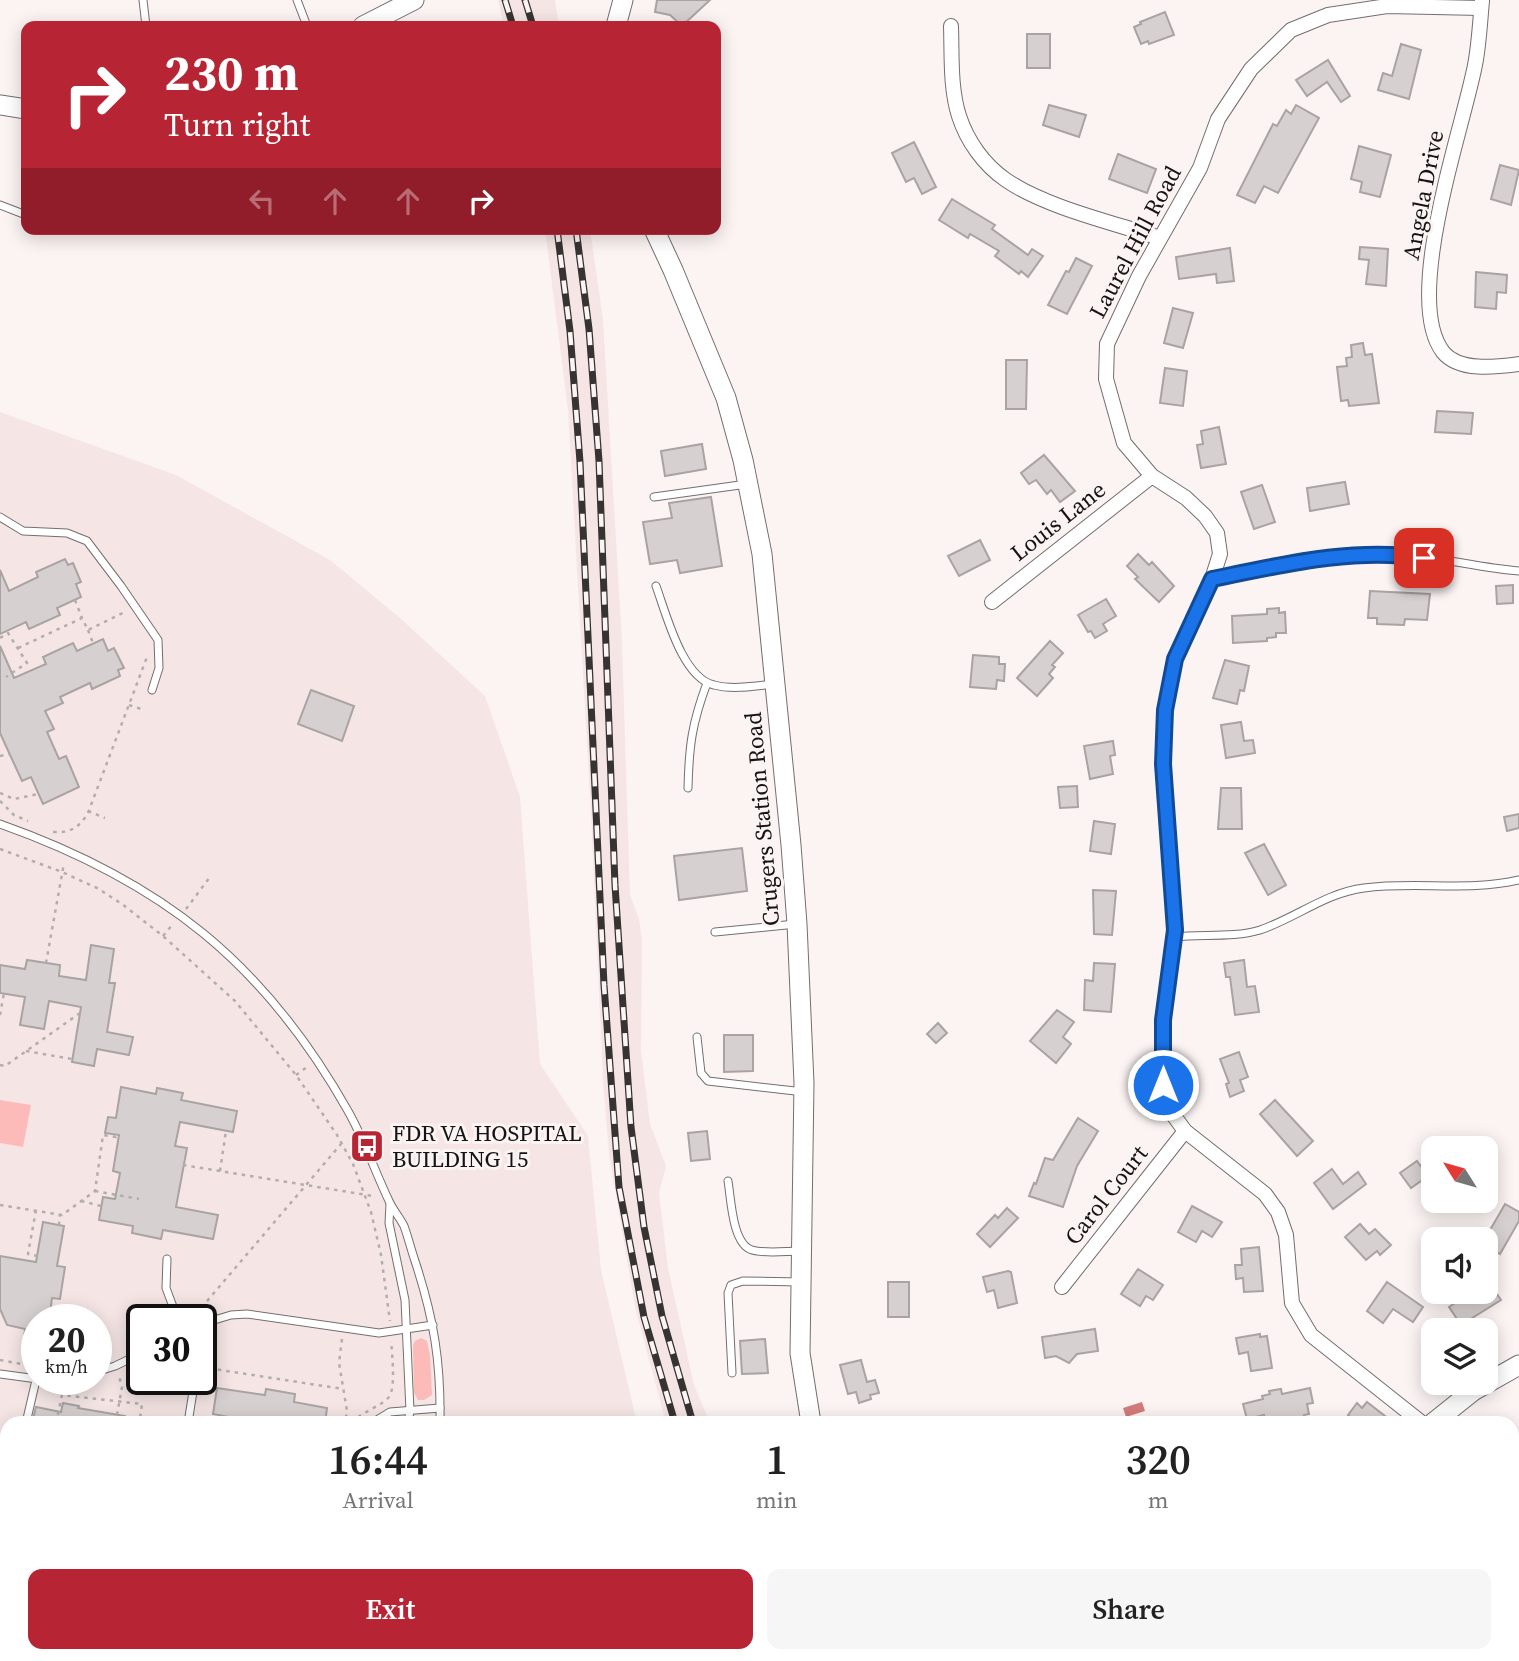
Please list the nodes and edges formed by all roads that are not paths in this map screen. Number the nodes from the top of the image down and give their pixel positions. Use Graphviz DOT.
graph roads {
  1 [pos="143,0"];
  2 [pos="297,0"];
  3 [pos="414,0"];
  4 [pos="623,0"];
  5 [pos="1481,4"];
  6 [pos="145,21"];
  7 [pos="305,21"];
  8 [pos="373,21"];
  9 [pos="617,21"];
  10 [pos="951,26"];
  11 [pos="0,105"];
  12 [pos="21,108"];
  13 [pos="0,205"];
  14 [pos="21,213"];
  15 [pos="657,235"];
  16 [pos="1160,239"];
  17 [pos="1519,364"];
  18 [pos="1152,476"];
  19 [pos="748,484"];
  20 [pos="654,497"];
  21 [pos="0,517"];
  22 [pos="1519,571"];
  23 [pos="1212,579"];
  24 [pos="656,586"];
  25 [pos="992,602"];
  26 [pos="707,683"];
  27 [pos="775,684"];
  28 [pos="152,690"];
  29 [pos="688,788"];
  30 [pos="0,824"];
  31 [pos="1519,880"];
  32 [pos="797,924"];
  33 [pos="715,932"];
  34 [pos="1174,937"];
  35 [pos="697,1037"];
  36 [pos="804,1092"];
  37 [pos="1185,1130"];
  38 [pos="728,1181"];
  39 [pos="390,1203"];
  40 [pos="802,1251"];
  41 [pos="167,1259"];
  42 [pos="801,1282"];
  43 [pos="1062,1287"];
  44 [pos="172,1304"];
  45 [pos="217,1319"];
  46 [pos="433,1325"];
  47 [pos="407,1328"];
  48 [pos="1518,1370"];
  49 [pos="732,1373"];
  50 [pos="0,1374"];
  51 [pos="21,1378"];
  52 [pos="33,1395"];
  53 [pos="192,1395"];
  54 [pos="440,1408"];
  55 [pos="410,1412"];
  56 [pos="28,1416"];
  57 [pos="189,1416"];
  58 [pos="383,1416"];
  59 [pos="409,1416"];
  60 [pos="440,1416"];
  61 [pos="810,1416"];
  62 [pos="1413,1416"];
  63 [pos="1442,1416"];
  1 -- 6 [label="lane"];
  2 -- 7 [label="lane"];
  3 -- 8 [label="street"];
  4 -- 9 [label="street"];
  5 -- 16 [label="street, Laurel Hill Road"];
  5 -- 17 [label="street, Angela Drive"];
  10 -- 16 [label="street"];
  11 -- 12 [label="street"];
  13 -- 14 [label="lane"];
  15 -- 19 [label="street, Crugers Station Road"];
  16 -- 18 [label="street, Laurel Hill Road"];
  18 -- 23 [label="street, Laurel Hill Road"];
  18 -- 25 [label="street, Louis Lane"];
  19 -- 20 [label="lane"];
  19 -- 27 [label="street, Crugers Station Road"];
  21 -- 28 [label="lane"];
  22 -- 23 [label="lane"];
  23 -- 34 [label="street, Laurel Hill Road"];
  24 -- 26 [label="lane"];
  26 -- 27 [label="lane"];
  26 -- 29 [label="lane"];
  27 -- 32 [label="street, Crugers Station Road"];
  30 -- 39 [label="lane"];
  31 -- 34 [label="lane"];
  32 -- 33 [label="lane"];
  32 -- 36 [label="street, Crugers Station Road"];
  34 -- 37 [label="street, Laurel Hill Road"];
  35 -- 36 [label="lane"];
  36 -- 40 [label="street, Crugers Station Road"];
  37 -- 43 [label="street, Carol Court"];
  37 -- 62 [label="street, Laurel Hill Road"];
  38 -- 40 [label="lane"];
  39 -- 46 [label="lane"];
  39 -- 47 [label="lane"];
  40 -- 42 [label="street, Crugers Station Road"];
  41 -- 44 [label="lane"];
  42 -- 49 [label="lane"];
  42 -- 61 [label="street, Crugers Station Road"];
  45 -- 47 [label="lane"];
  46 -- 47 [label="lane"];
  46 -- 54 [label="lane"];
  47 -- 55 [label="lane"];
  48 -- 63 [label="street"];
  50 -- 51 [label="lane"];
  52 -- 56 [label="lane"];
  53 -- 57 [label="lane"];
  54 -- 55 [label="lane"];
  54 -- 60 [label="lane"];
  55 -- 58 [label="lane"];
  55 -- 59 [label="lane"];
}
